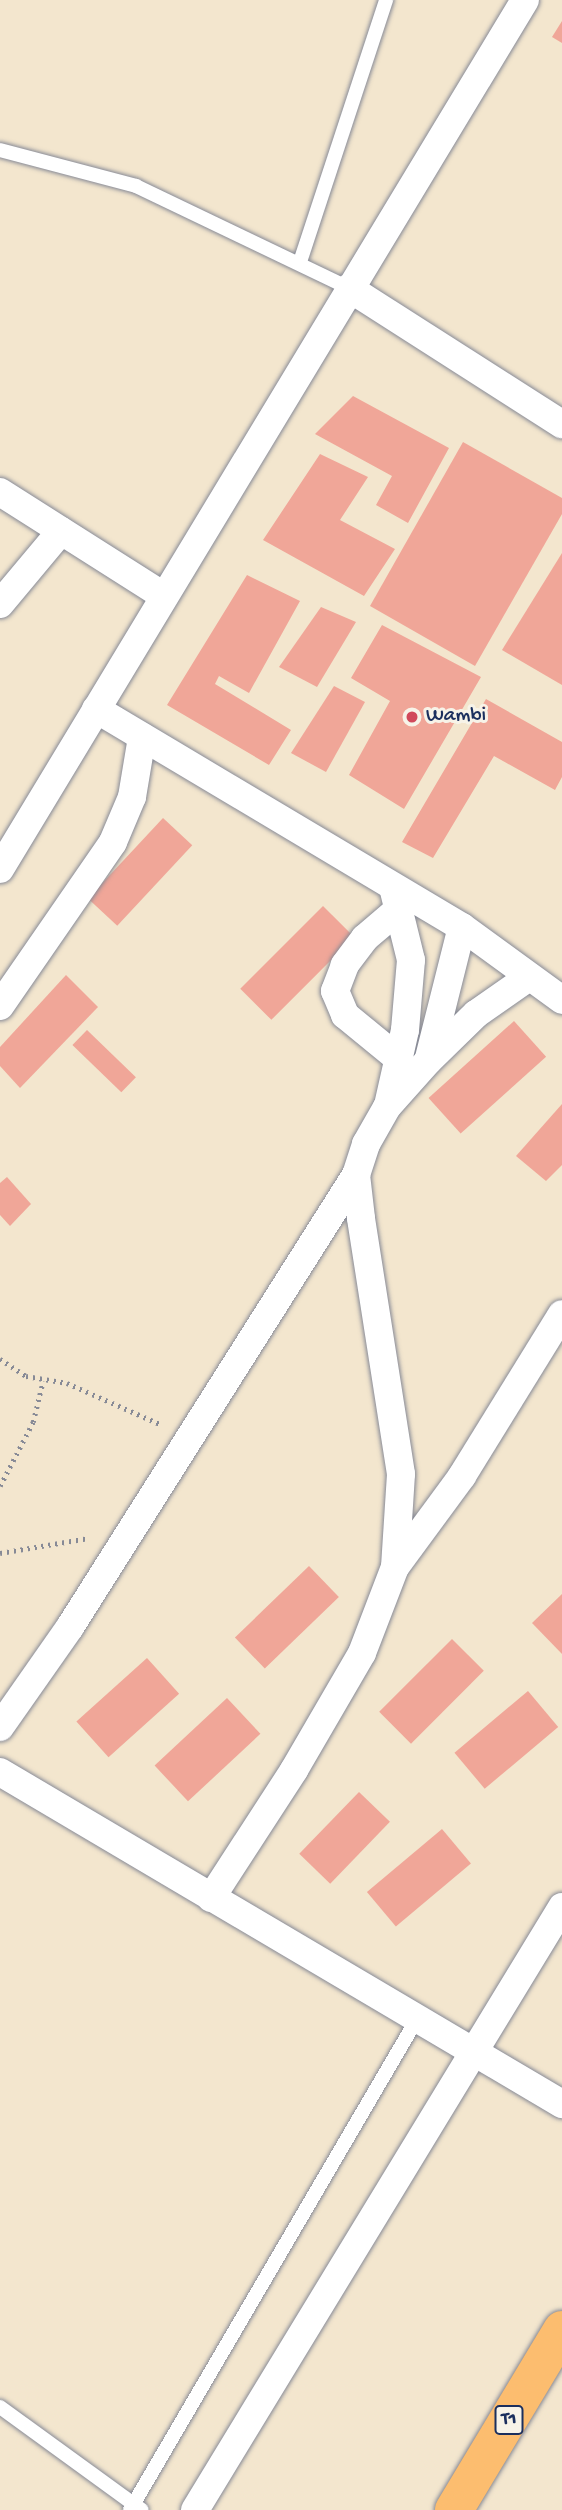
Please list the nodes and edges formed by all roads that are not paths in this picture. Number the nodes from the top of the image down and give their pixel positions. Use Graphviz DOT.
graph roads {
  1 [pos="386,0"];
  2 [pos="525,0"];
  3 [pos="0,150"];
  4 [pos="300,262"];
  5 [pos="349,288"];
  6 [pos="562,424"];
  7 [pos="0,492"];
  8 [pos="61,531"];
  9 [pos="164,596"];
  10 [pos="0,604"];
  11 [pos="96,709"];
  12 [pos="142,737"];
  13 [pos="0,869"];
  14 [pos="396,898"];
  15 [pos="462,927"];
  16 [pos="529,977"];
  17 [pos="562,1000"];
  18 [pos="0,1006"];
  19 [pos="400,1060"];
  20 [pos="428,1061"];
  21 [pos="387,1107"];
  22 [pos="356,1175"];
  23 [pos="562,1314"];
  24 [pos="395,1567"];
  25 [pos="2,1715"];
  26 [pos="0,1772"];
  27 [pos="211,1898"];
  28 [pos="562,1907"];
  29 [pos="417,2019"];
  30 [pos="475,2053"];
  31 [pos="562,2104"];
  32 [pos="562,2330"];
  33 [pos="0,2407"];
  34 [pos="135,2508"];
  35 [pos="195,2510"];
  36 [pos="454,2510"];
  1 -- 4 [label="lane"];
  2 -- 5 [label="street"];
  3 -- 4 [label="lane"];
  4 -- 5 [label="lane"];
  5 -- 6 [label="street"];
  5 -- 9 [label="street"];
  7 -- 8 [label="street"];
  8 -- 9 [label="street"];
  8 -- 10 [label="street"];
  9 -- 11 [label="street"];
  11 -- 12 [label="street"];
  11 -- 13 [label="street"];
  12 -- 14 [label="street"];
  12 -- 18 [label="street"];
  14 -- 15 [label="street"];
  14 -- 19 [label="street"];
  14 -- 19 [label="street"];
  15 -- 16 [label="street"];
  15 -- 20 [label="street"];
  16 -- 17 [label="street"];
  16 -- 20 [label="street"];
  19 -- 21 [label="street"];
  20 -- 21 [label="street"];
  21 -- 22 [label="street"];
  22 -- 24 [label="street"];
  22 -- 25 [label="street"];
  23 -- 24 [label="street"];
  24 -- 27 [label="street"];
  26 -- 27 [label="street"];
  27 -- 29 [label="street"];
  28 -- 30 [label="street"];
  29 -- 30 [label="street"];
  29 -- 34 [label="lane"];
  30 -- 31 [label="street"];
  30 -- 35 [label="street"];
  32 -- 36 [label="highway, T1"];
  33 -- 34 [label="lane"];
}
